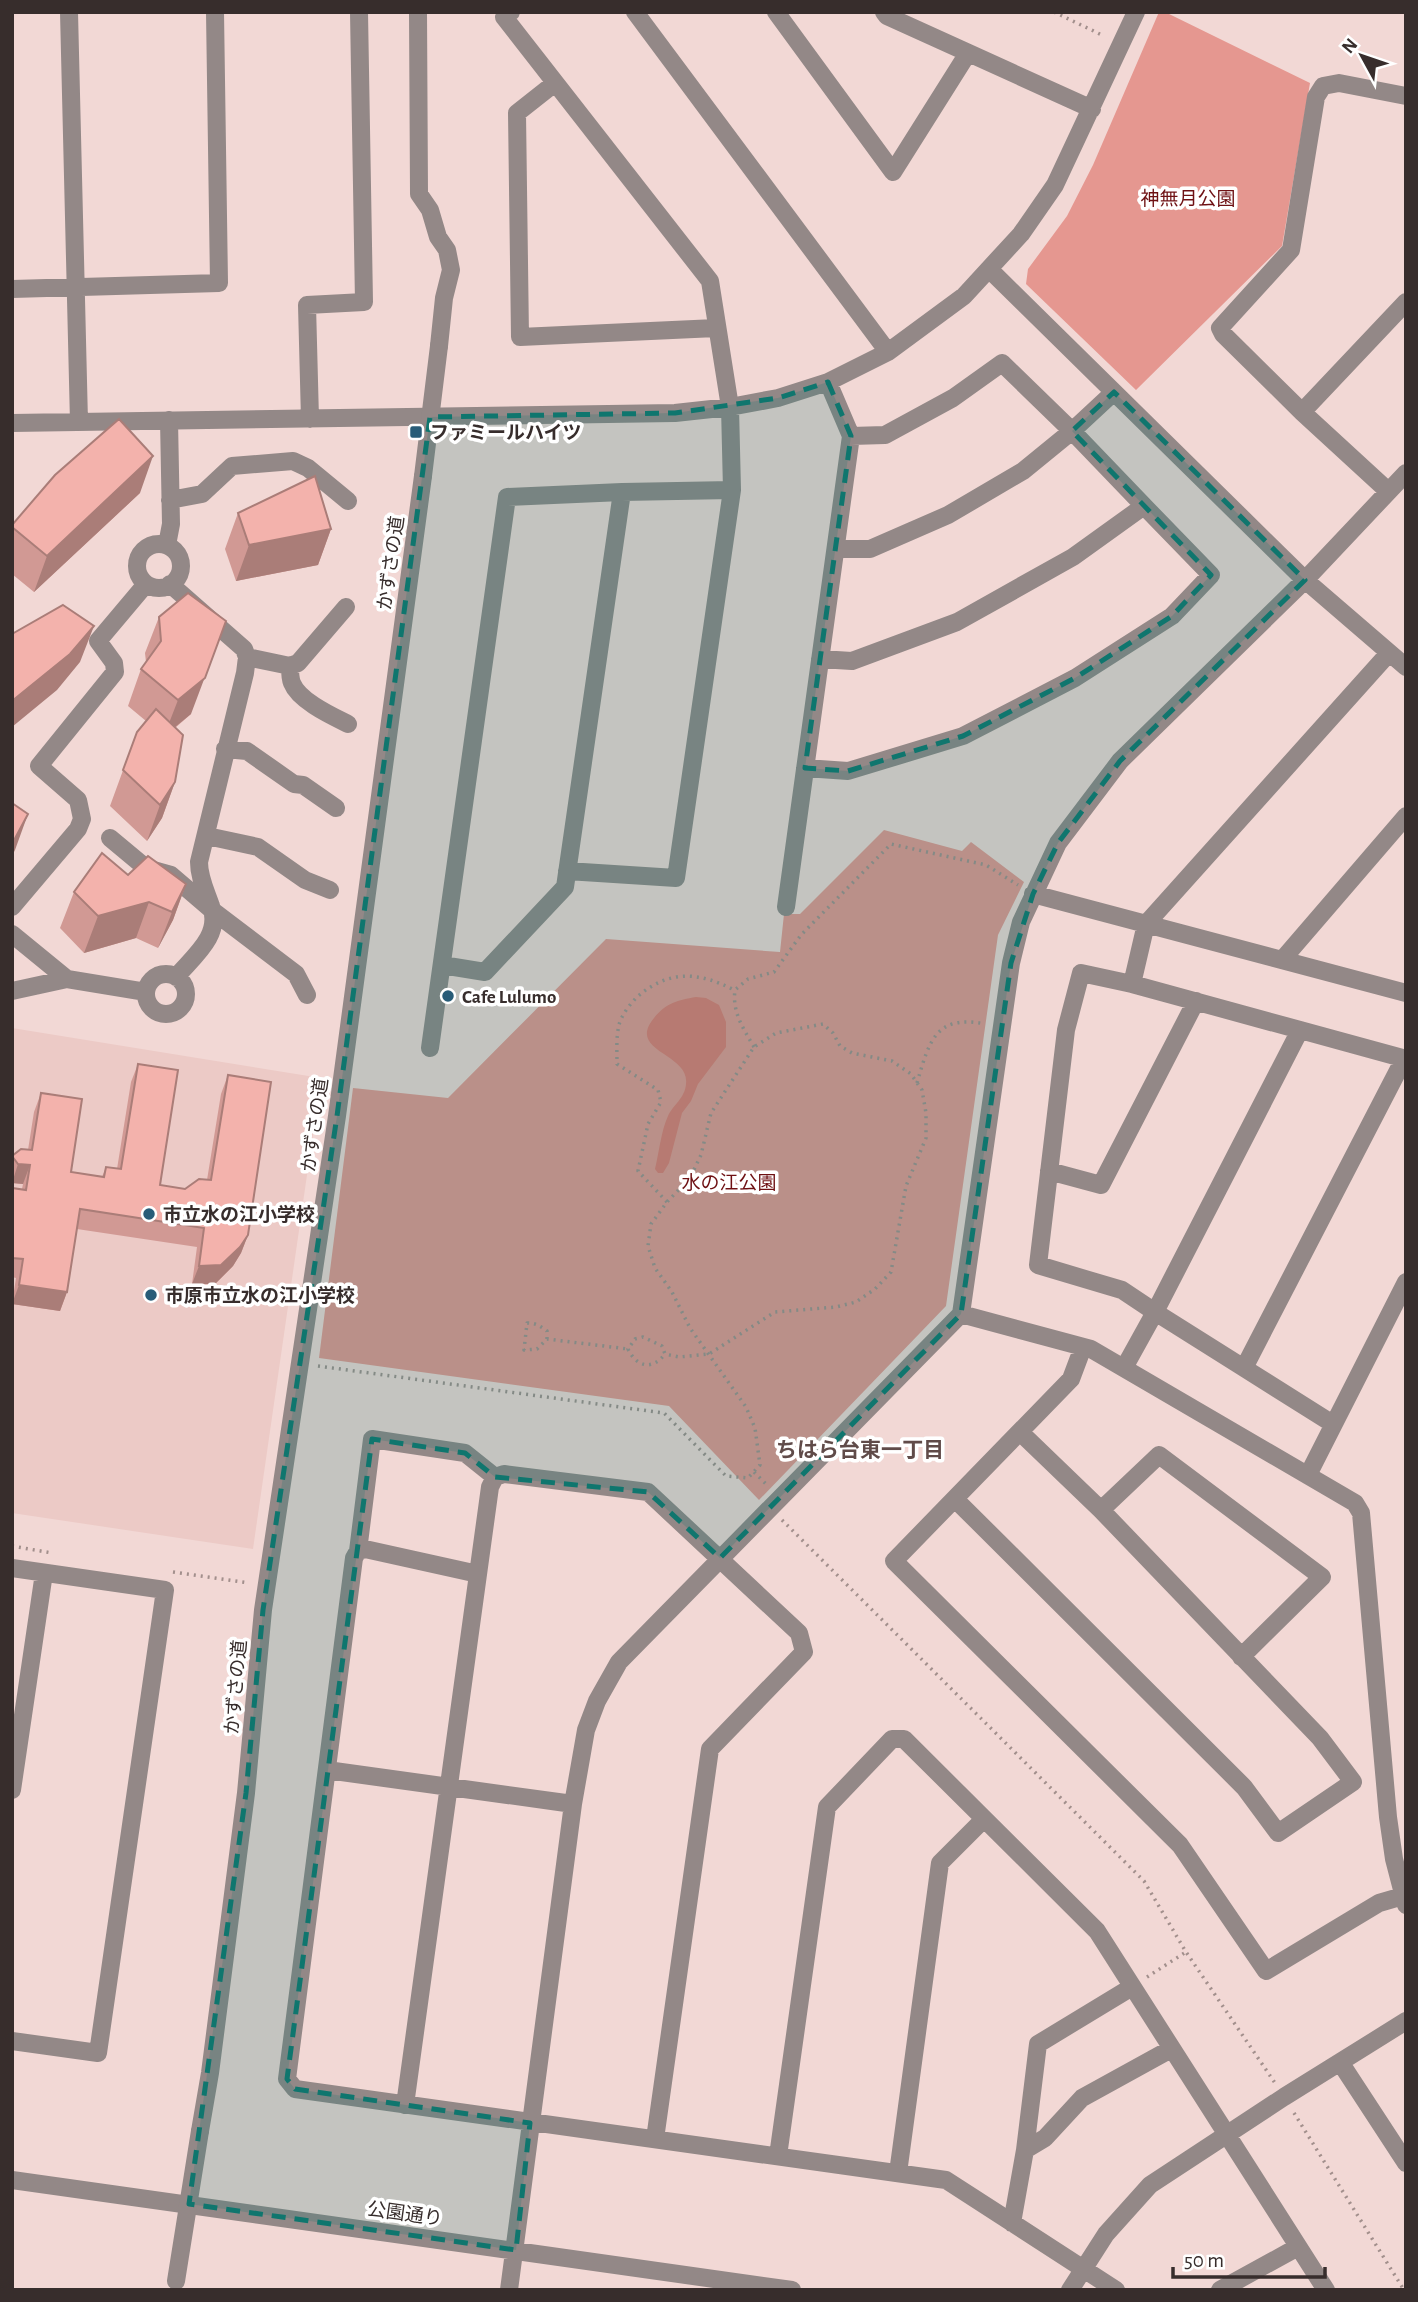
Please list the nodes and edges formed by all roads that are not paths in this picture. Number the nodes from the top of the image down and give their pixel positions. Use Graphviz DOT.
graph roads {
  1 [pos="69,12"];
  2 [pos="215,12"];
  3 [pos="359,12"];
  4 [pos="418,12"];
  5 [pos="511,12"];
  6 [pos="635,12"];
  7 [pos="776,12"];
  8 [pos="884,12"];
  9 [pos="1136,12"];
  10 [pos="968,53"];
  11 [pos="555,82"];
  12 [pos="1406,96"];
  13 [pos="1092,109"];
  14 [pos="990,270"];
  15 [pos="76,288"];
  16 [pos="12,289"];
  17 [pos="1406,302"];
  18 [pos="716,328"];
  19 [pos="888,352"];
  20 [pos="828,382"];
  21 [pos="1114,391"];
  22 [pos="730,407"];
  23 [pos="1302,412"];
  24 [pos="310,419"];
  25 [pos="169,420"];
  26 [pos="79,422"];
  27 [pos="12,423"];
  28 [pos="1072,432"];
  29 [pos="851,436"];
  30 [pos="1406,472"];
  31 [pos="732,490"];
  32 [pos="1388,491"];
  33 [pos="622,492"];
  34 [pos="170,500"];
  35 [pos="348,501"];
  36 [pos="1144,506"];
  37 [pos="166,545"];
  38 [pos="836,549"];
  39 [pos="1305,580"];
  40 [pos="146,584"];
  41 [pos="170,584"];
  42 [pos="346,607"];
  43 [pos="1389,653"];
  44 [pos="247,657"];
  45 [pos="820,659"];
  46 [pos="290,666"];
  47 [pos="1406,667"];
  48 [pos="348,724"];
  49 [pos="225,750"];
  50 [pos="805,768"];
  51 [pos="336,808"];
  52 [pos="1406,816"];
  53 [pos="207,836"];
  54 [pos="110,838"];
  55 [pos="567,871"];
  56 [pos="330,890"];
  57 [pos="1033,894"];
  58 [pos="12,907"];
  59 [pos="786,907"];
  60 [pos="213,911"];
  61 [pos="1146,924"];
  62 [pos="14,938"];
  63 [pos="1282,960"];
  64 [pos="442,965"];
  65 [pos="176,977"];
  66 [pos="67,979"];
  67 [pos="1132,984"];
  68 [pos="12,991"];
  69 [pos="146,992"];
  70 [pos="1406,993"];
  71 [pos="307,995"];
  72 [pos="1196,1001"];
  73 [pos="1300,1030"];
  74 [pos="430,1048"];
  75 [pos="1405,1059"];
  76 [pos="1049,1171"];
  77 [pos="1406,1282"];
  78 [pos="1155,1312"];
  79 [pos="961,1314"];
  80 [pos="1083,1347"];
  81 [pos="1124,1368"];
  82 [pos="1244,1368"];
  83 [pos="1334,1424"];
  84 [pos="1020,1432"];
  85 [pos="1307,1475"];
  86 [pos="495,1478"];
  87 [pos="955,1499"];
  88 [pos="1101,1510"];
  89 [pos="358,1551"];
  90 [pos="720,1558"];
  91 [pos="12,1568"];
  92 [pos="44,1573"];
  93 [pos="478,1574"];
  94 [pos="1241,1657"];
  95 [pos="327,1770"];
  96 [pos="448,1787"];
  97 [pos="12,1790"];
  98 [pos="573,1804"];
  99 [pos="984,1819"];
  100 [pos="1404,1900"];
  101 [pos="1132,1987"];
  102 [pos="1406,2021"];
  103 [pos="12,2042"];
  104 [pos="1171,2049"];
  105 [pos="1340,2062"];
  106 [pos="405,2105"];
  107 [pos="530,2123"];
  108 [pos="1226,2134"];
  109 [pos="654,2139"];
  110 [pos="1025,2150"];
  111 [pos="778,2156"];
  112 [pos="1406,2163"];
  113 [pos="898,2173"];
  114 [pos="12,2179"];
  115 [pos="1012,2223"];
  116 [pos="1298,2247"];
  117 [pos="516,2250"];
  118 [pos="1084,2269"];
  119 [pos="175,2285"];
  120 [pos="509,2290"];
  121 [pos="792,2290"];
  122 [pos="1070,2290"];
  123 [pos="1116,2290"];
  124 [pos="1220,2290"];
  125 [pos="1326,2290"];
  1 -- 15 [label="street"];
  2 -- 15 [label="street"];
  3 -- 24 [label="street"];
  4 -- 119 [label="street, かずさの道, bridge"];
  5 -- 11 [label="street"];
  6 -- 19 [label="street"];
  7 -- 10 [label="street"];
  8 -- 10 [label="street"];
  9 -- 13 [label="street"];
  10 -- 13 [label="street"];
  11 -- 18 [label="street"];
  11 -- 18 [label="street"];
  12 -- 23 [label="street"];
  13 -- 14 [label="street"];
  14 -- 19 [label="street"];
  14 -- 21 [label="street"];
  15 -- 16 [label="street"];
  15 -- 26 [label="street"];
  17 -- 23 [label="street"];
  18 -- 22 [label="street"];
  19 -- 20 [label="street"];
  20 -- 22 [label="street"];
  20 -- 29 [label="street"];
  21 -- 28 [label="street"];
  21 -- 39 [label="street"];
  22 -- 24 [label="street"];
  22 -- 31 [label="street"];
  23 -- 32 [label="street"];
  24 -- 25 [label="street"];
  25 -- 26 [label="street"];
  25 -- 34 [label="street"];
  26 -- 27 [label="street"];
  28 -- 29 [label="street"];
  28 -- 36 [label="street"];
  28 -- 38 [label="street"];
  29 -- 38 [label="street"];
  30 -- 32 [label="street"];
  31 -- 33 [label="street"];
  31 -- 55 [label="street"];
  32 -- 39 [label="street"];
  33 -- 55 [label="street"];
  33 -- 64 [label="street"];
  34 -- 35 [label="street"];
  34 -- 37 [label="street"];
  36 -- 45 [label="street"];
  36 -- 50 [label="street"];
  37 -- 40 [label="street"];
  37 -- 41 [label="street"];
  38 -- 45 [label="street"];
  39 -- 43 [label="street"];
  39 -- 57 [label="street"];
  40 -- 41 [label="street"];
  40 -- 58 [label="street"];
  41 -- 44 [label="street"];
  42 -- 46 [label="street"];
  43 -- 47 [label="street"];
  43 -- 61 [label="street"];
  44 -- 46 [label="street"];
  44 -- 49 [label="street"];
  45 -- 50 [label="street"];
  46 -- 48 [label="street"];
  49 -- 51 [label="street"];
  49 -- 53 [label="street"];
  50 -- 59 [label="street"];
  52 -- 63 [label="street"];
  53 -- 56 [label="street"];
  53 -- 60 [label="street"];
  54 -- 60 [label="street"];
  55 -- 64 [label="street"];
  57 -- 61 [label="street"];
  57 -- 79 [label="street"];
  60 -- 65 [label="street"];
  60 -- 71 [label="street"];
  61 -- 63 [label="street"];
  61 -- 67 [label="street"];
  62 -- 66 [label="street"];
  63 -- 70 [label="street"];
  64 -- 74 [label="street"];
  65 -- 69 [label="street"];
  65 -- 69 [label="street"];
  66 -- 68 [label="street"];
  66 -- 69 [label="street"];
  67 -- 72 [label="street"];
  67 -- 76 [label="street"];
  72 -- 73 [label="street"];
  72 -- 76 [label="street"];
  73 -- 75 [label="street"];
  73 -- 78 [label="street"];
  75 -- 82 [label="street"];
  76 -- 78 [label="street"];
  77 -- 83 [label="street"];
  78 -- 81 [label="street"];
  78 -- 82 [label="street"];
  79 -- 80 [label="street"];
  79 -- 90 [label="street"];
  80 -- 81 [label="street"];
  80 -- 84 [label="street"];
  81 -- 85 [label="street"];
  82 -- 83 [label="street"];
  83 -- 85 [label="street"];
  84 -- 87 [label="street"];
  84 -- 88 [label="street"];
  85 -- 100 [label="street"];
  86 -- 89 [label="street"];
  86 -- 90 [label="street"];
  86 -- 93 [label="street"];
  87 -- 94 [label="street"];
  87 -- 100 [label="street"];
  88 -- 94 [label="street"];
  88 -- 94 [label="street"];
  89 -- 93 [label="street"];
  89 -- 95 [label="street"];
  90 -- 98 [label="street"];
  90 -- 109 [label="street"];
  91 -- 92 [label="street"];
  92 -- 97 [label="street"];
  92 -- 103 [label="street"];
  93 -- 96 [label="street"];
  95 -- 96 [label="street"];
  95 -- 106 [label="street"];
  96 -- 98 [label="street"];
  96 -- 106 [label="street"];
  98 -- 107 [label="street"];
  99 -- 101 [label="street"];
  99 -- 111 [label="street"];
  99 -- 113 [label="street"];
  101 -- 104 [label="street"];
  101 -- 110 [label="street"];
  102 -- 105 [label="street"];
  104 -- 108 [label="street"];
  104 -- 110 [label="street"];
  105 -- 108 [label="street"];
  105 -- 112 [label="street"];
  106 -- 107 [label="street"];
  107 -- 109 [label="street"];
  107 -- 117 [label="street"];
  108 -- 116 [label="street"];
  108 -- 118 [label="street"];
  109 -- 111 [label="street"];
  110 -- 115 [label="street"];
  111 -- 113 [label="street"];
  113 -- 115 [label="street"];
  114 -- 117 [label="street, 公園通り"];
  115 -- 118 [label="street"];
  116 -- 124 [label="street"];
  116 -- 125 [label="street"];
  117 -- 120 [label="street"];
  117 -- 121 [label="street, 公園通り"];
  118 -- 122 [label="street"];
  118 -- 123 [label="street"];
}
